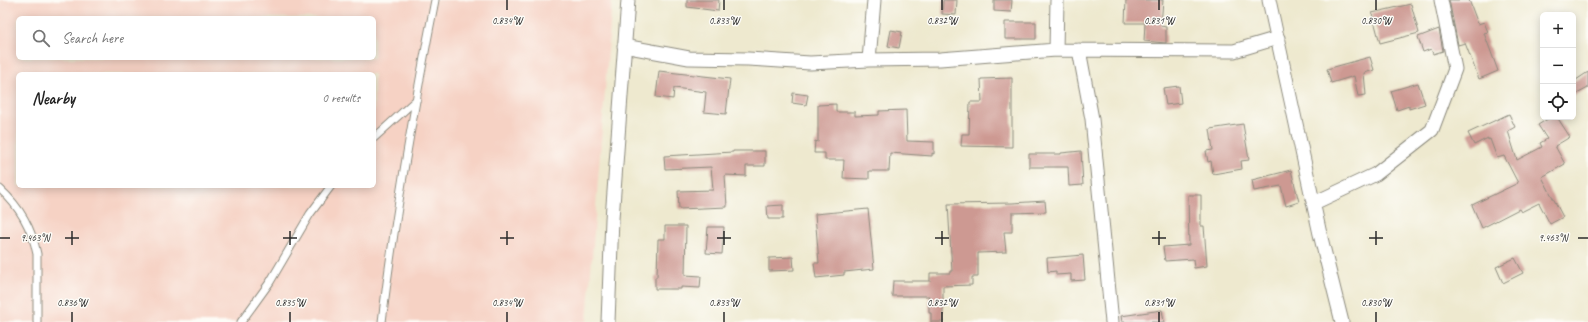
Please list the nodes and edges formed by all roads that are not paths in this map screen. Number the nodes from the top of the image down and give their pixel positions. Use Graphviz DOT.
graph roads {
  1 [pos="435,0"];
  2 [pos="628,0"];
  3 [pos="874,0"];
  4 [pos="1057,0"];
  5 [pos="1270,0"];
  6 [pos="1441,0"];
  7 [pos="1278,38"];
  8 [pos="624,46"];
  9 [pos="1056,50"];
  10 [pos="1080,50"];
  11 [pos="869,60"];
  12 [pos="417,99"];
  13 [pos="376,136"];
  14 [pos="330,188"];
  15 [pos="0,189"];
  16 [pos="1314,203"];
  17 [pos="36,322"];
  18 [pos="241,322"];
  19 [pos="382,322"];
  20 [pos="608,322"];
  21 [pos="1112,322"];
  22 [pos="1342,322"];
  1 -- 12 [label="lane"];
  2 -- 8 [label="street"];
  3 -- 11 [label="street"];
  4 -- 9 [label="street"];
  5 -- 7 [label="street"];
  6 -- 16 [label="street"];
  7 -- 10 [label="street"];
  7 -- 16 [label="street"];
  8 -- 11 [label="street"];
  8 -- 20 [label="street"];
  9 -- 10 [label="street"];
  9 -- 11 [label="street"];
  10 -- 21 [label="street"];
  12 -- 13 [label="lane"];
  12 -- 19 [label="lane"];
  14 -- 18 [label="lane"];
  15 -- 17 [label="lane"];
  16 -- 22 [label="street"];
}
